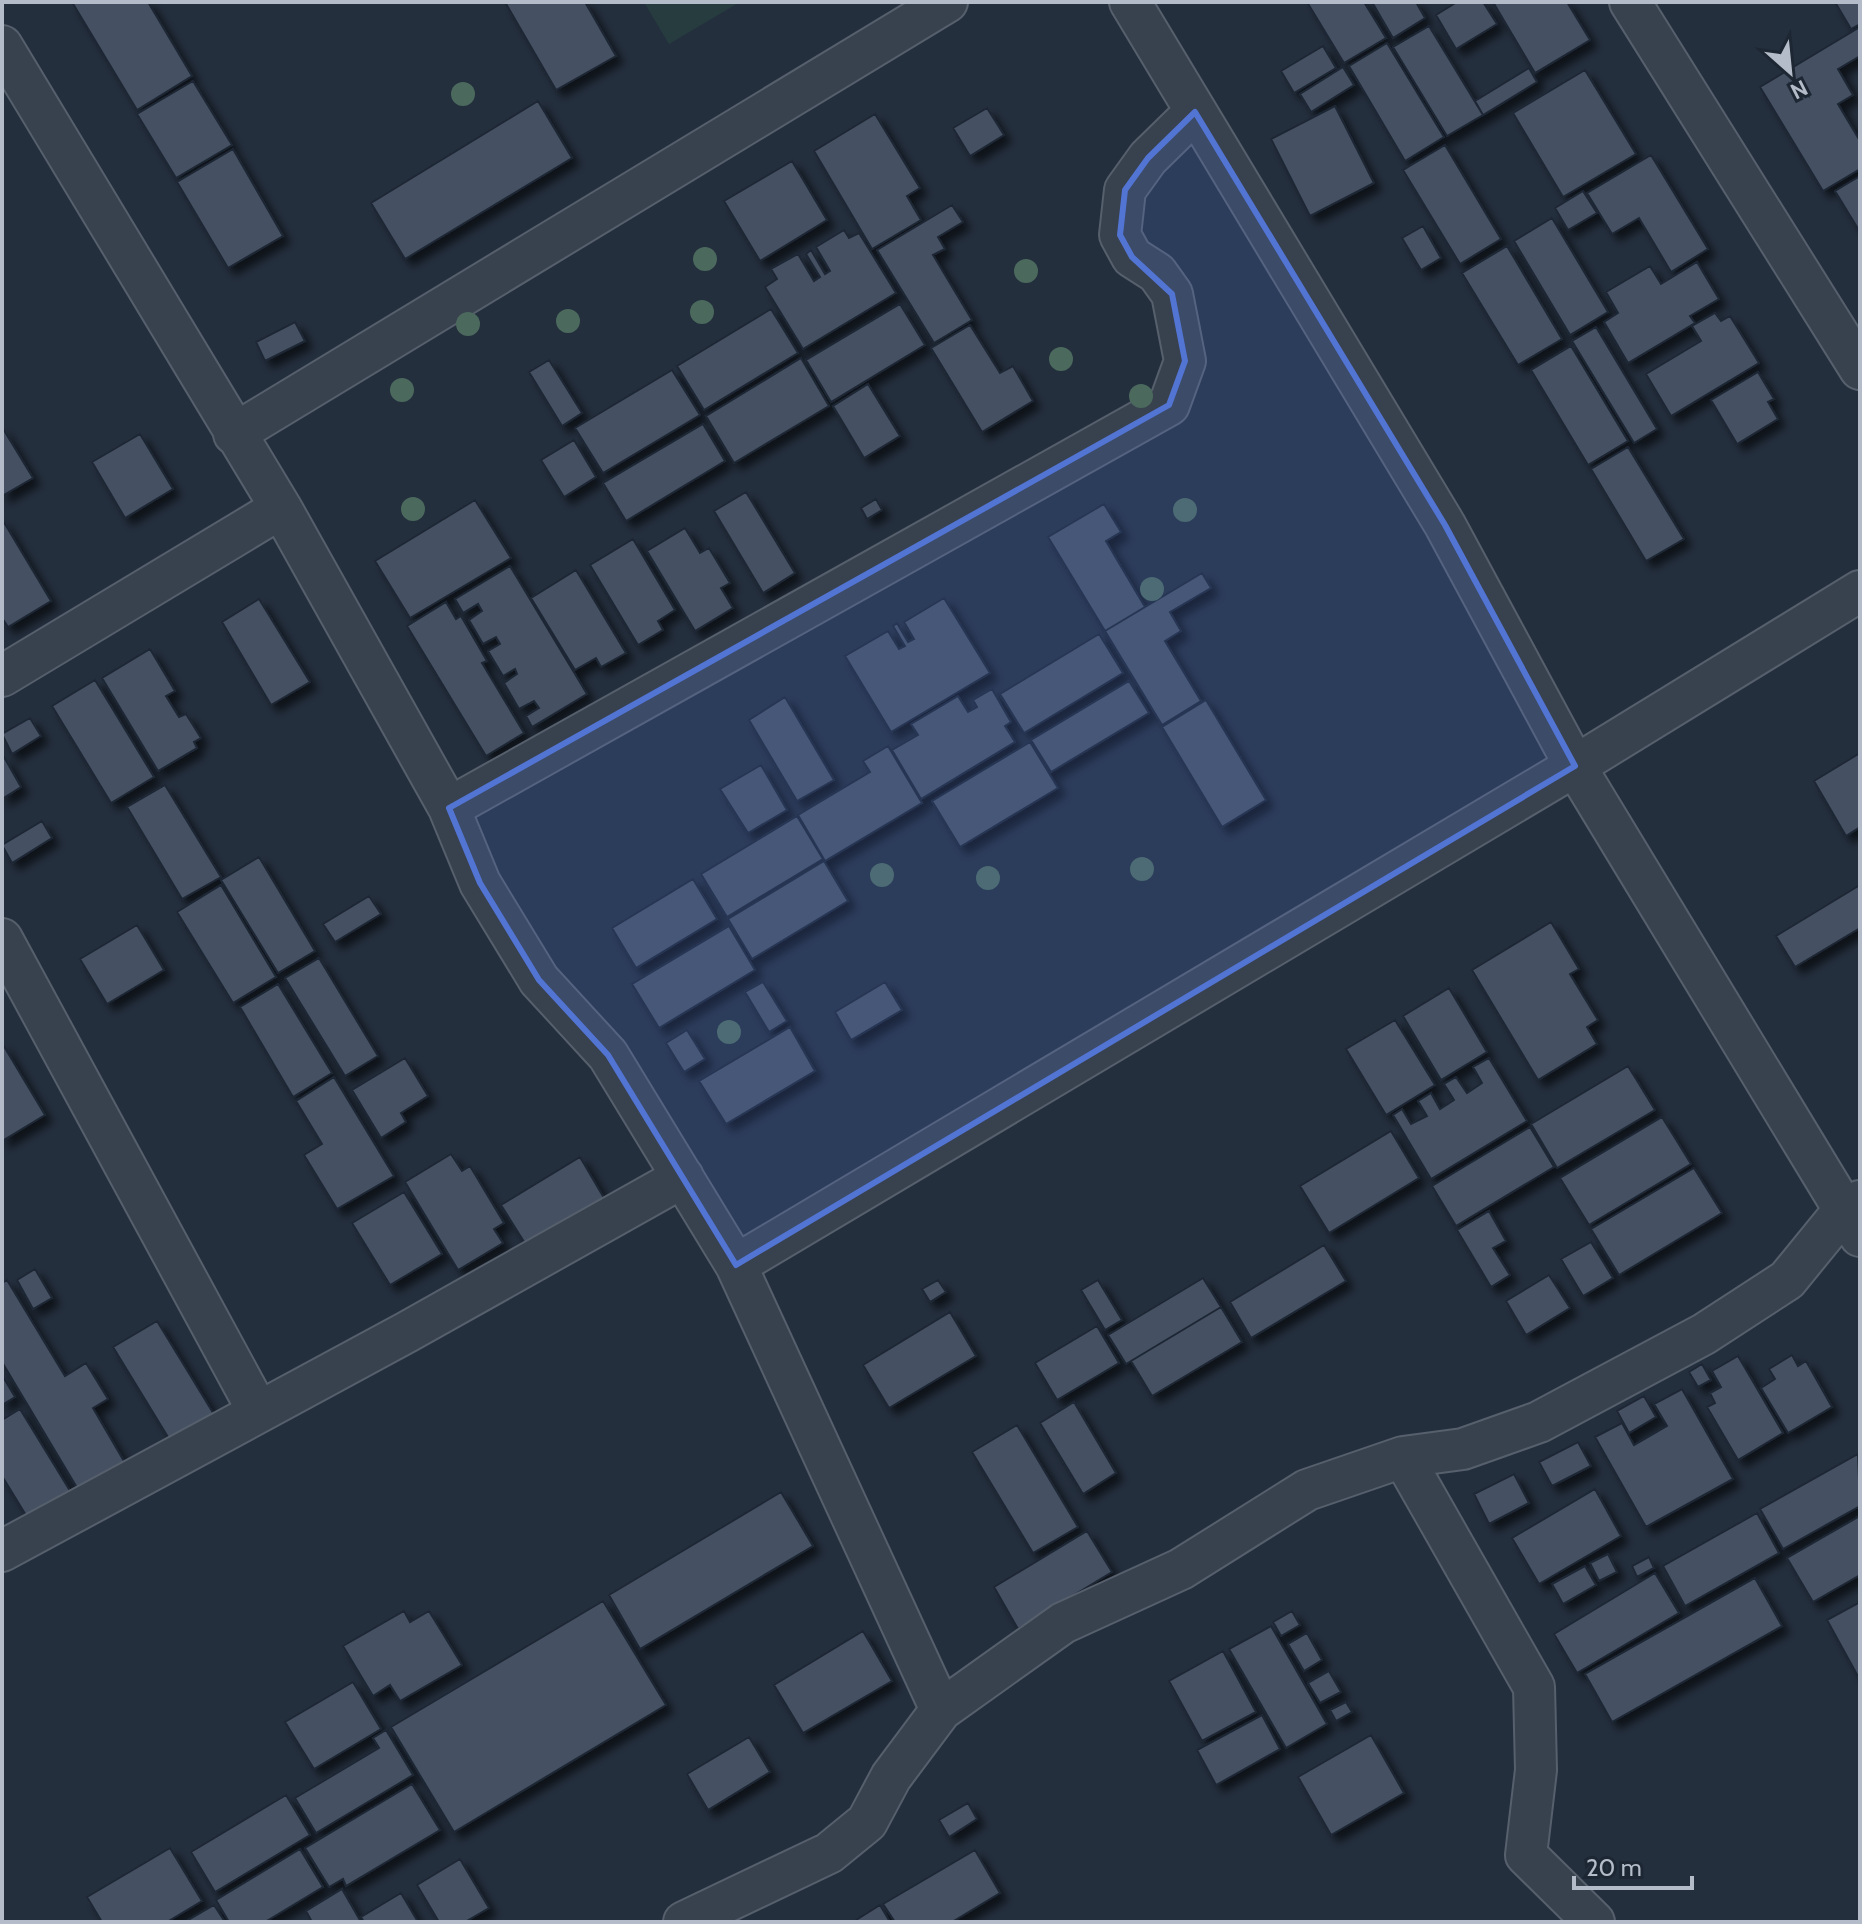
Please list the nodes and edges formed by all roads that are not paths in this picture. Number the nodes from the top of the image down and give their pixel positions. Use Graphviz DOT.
graph roads {
  1 [pos="947,2"];
  2 [pos="1130,2"];
  3 [pos="1630,2"];
  4 [pos="2,46"];
  5 [pos="1195,112"];
  6 [pos="1860,369"];
  7 [pos="234,434"];
  8 [pos="281,508"];
  9 [pos="1860,591"];
  10 [pos="2,676"];
  11 [pos="1575,766"];
  12 [pos="449,808"];
  13 [pos="2,939"];
  14 [pos="683,1177"];
  15 [pos="1855,1215"];
  16 [pos="736,1265"];
  17 [pos="258,1411"];
  18 [pos="1403,1457"];
  19 [pos="2,1551"];
  20 [pos="941,1710"];
  21 [pos="684,1922"];
  22 [pos="1594,1922"];
  1 -- 7 [label="street"];
  2 -- 5 [label="street"];
  3 -- 6 [label="street"];
  4 -- 7 [label="street"];
  5 -- 11 [label="street"];
  5 -- 12 [label="street"];
  7 -- 8 [label="street"];
  8 -- 10 [label="street"];
  8 -- 12 [label="street"];
  9 -- 11 [label="street"];
  11 -- 15 [label="street"];
  11 -- 16 [label="street"];
  12 -- 14 [label="street"];
  13 -- 17 [label="street"];
  14 -- 16 [label="street"];
  14 -- 17 [label="street"];
  15 -- 18 [label="street"];
  16 -- 20 [label="street"];
  17 -- 19 [label="street"];
  18 -- 20 [label="street"];
  18 -- 22 [label="street"];
  20 -- 21 [label="street"];
}
